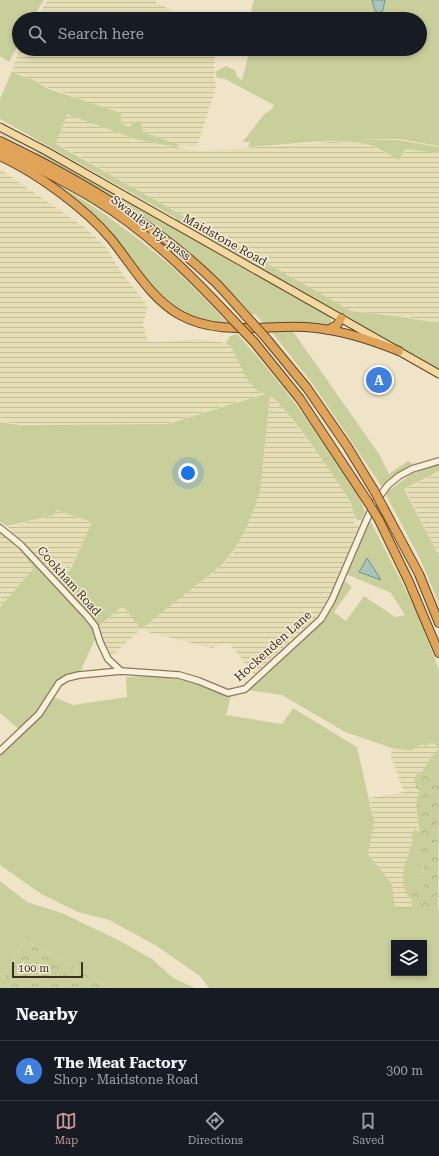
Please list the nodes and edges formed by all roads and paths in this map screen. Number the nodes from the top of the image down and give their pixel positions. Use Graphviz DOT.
graph roads {
  1 [pos="0,127"];
  2 [pos="0,141"];
  3 [pos="0,149"];
  4 [pos="0,156"];
  5 [pos="47,168"];
  6 [pos="341,318"];
  7 [pos="328,330"];
  8 [pos="399,351"];
  9 [pos="439,374"];
  10 [pos="439,461"];
  11 [pos="0,528"];
  12 [pos="439,623"];
  13 [pos="439,653"];
  14 [pos="108,660"];
  15 [pos="121,671"];
  16 [pos="105,672"];
  17 [pos="0,751"];
  1 -- 6 [label="main road, Maidstone Road"];
  2 -- 5 [label="highway"];
  3 -- 5 [label="highway"];
  4 -- 7 [label="highway"];
  5 -- 12 [label="highway, Swanley By-pass, bridge"];
  5 -- 13 [label="highway, Swanley By-pass, bridge"];
  6 -- 7 [label="highway"];
  6 -- 8 [label="main road, Maidstone Road"];
  7 -- 8 [label="highway"];
  8 -- 9 [label="main road, Maidstone Road"];
  10 -- 15 [label="street, Hockenden Lane"];
  11 -- 14 [label="street, Cookham Road"];
  14 -- 15 [label="street, Cookham Road"];
  14 -- 16 [label="street"];
  15 -- 16 [label="street, Hockenden Lane"];
  16 -- 17 [label="street, Hockenden Lane"];
}
